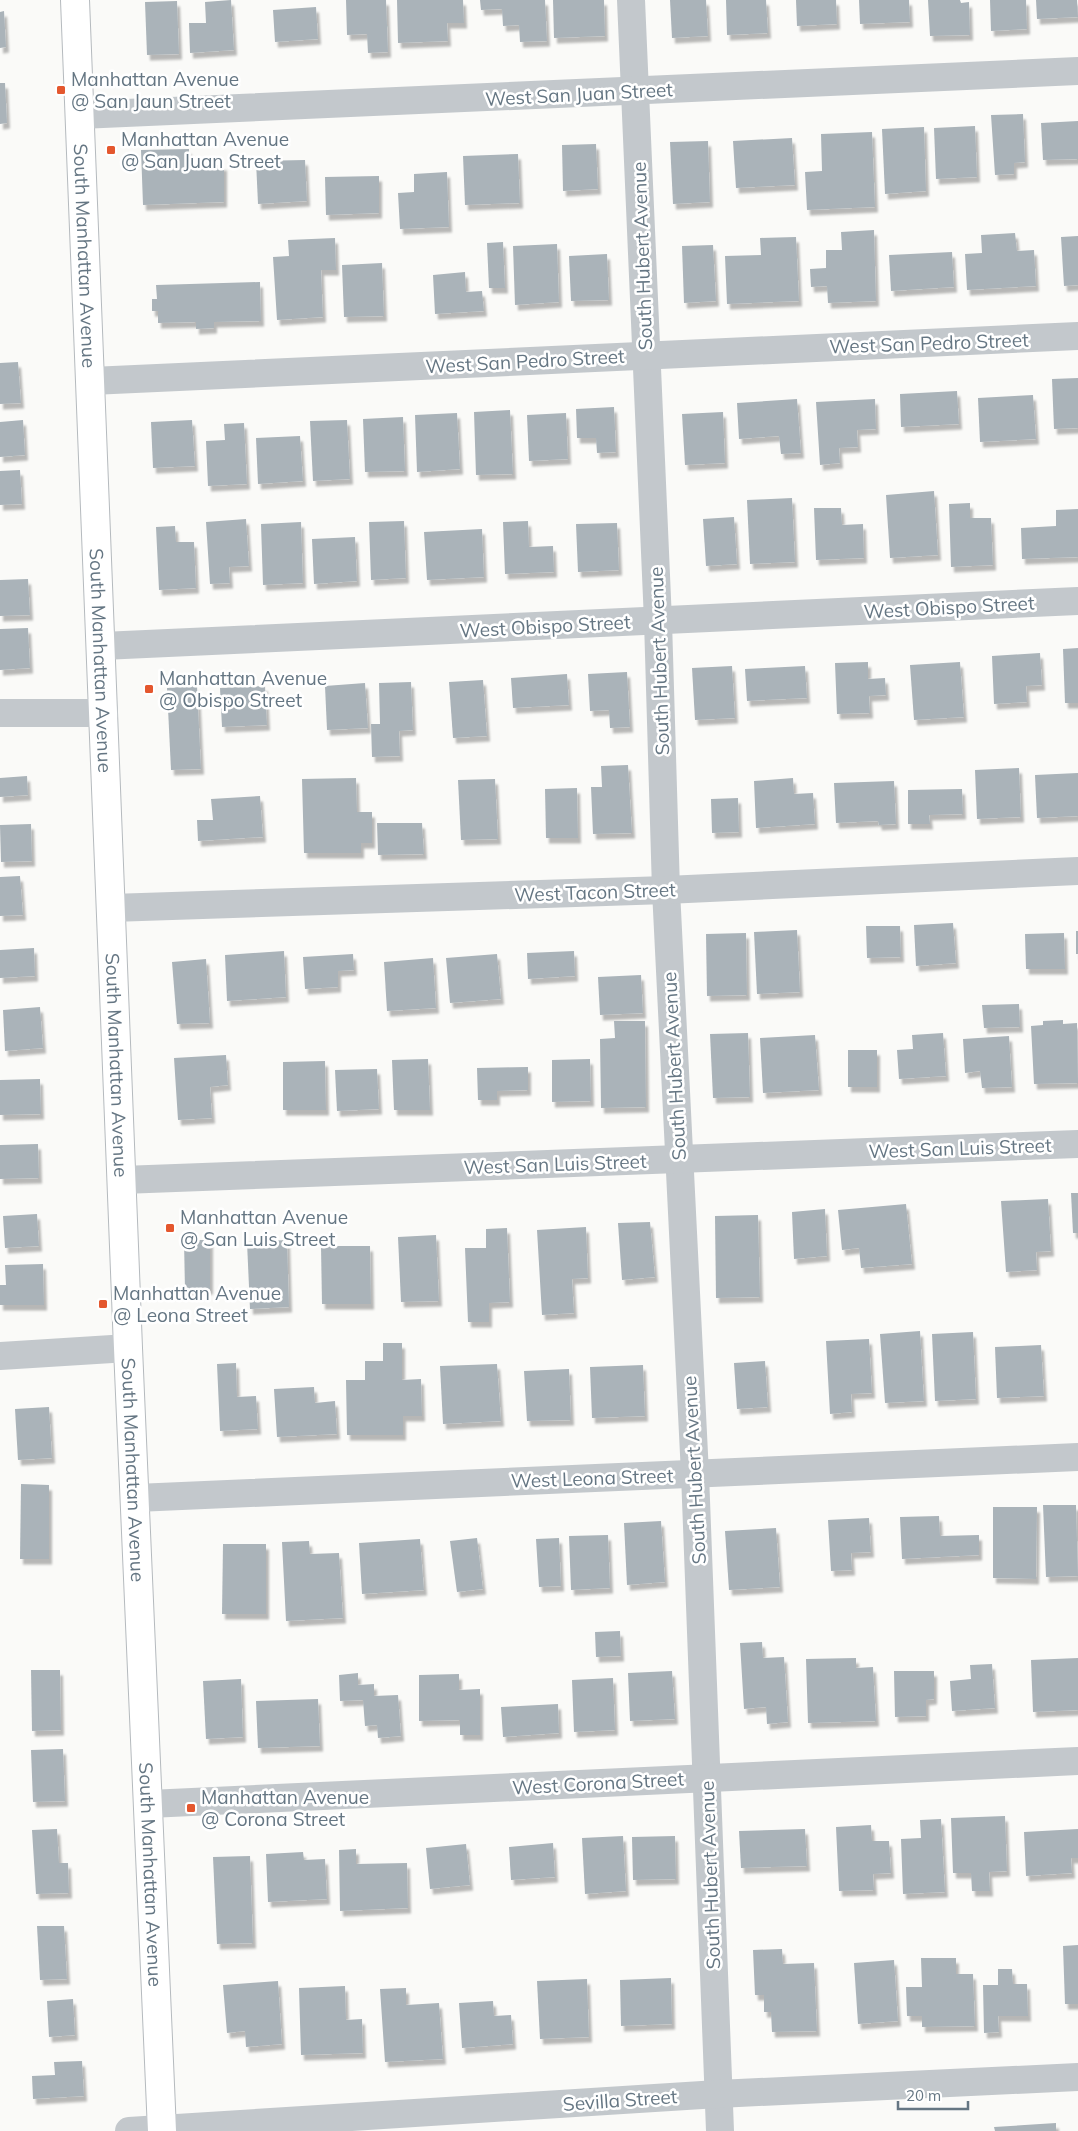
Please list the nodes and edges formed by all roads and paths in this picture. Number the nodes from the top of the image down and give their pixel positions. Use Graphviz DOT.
graph roads {
  1 [pos="75,0"];
  2 [pos="631,0"];
  3 [pos="1078,71"];
  4 [pos="635,91"];
  5 [pos="80,115"];
  6 [pos="1078,336"];
  7 [pos="646,355"];
  8 [pos="91,381"];
  9 [pos="1078,601"];
  10 [pos="658,620"];
  11 [pos="102,646"];
  12 [pos="0,713"];
  13 [pos="104,713"];
  14 [pos="1078,871"];
  15 [pos="666,890"];
  16 [pos="111,908"];
  17 [pos="1078,1144"];
  18 [pos="679,1160"];
  19 [pos="122,1180"];
  20 [pos="128,1348"];
  21 [pos="0,1356"];
  22 [pos="1078,1457"];
  23 [pos="695,1474"];
  24 [pos="136,1498"];
  25 [pos="1078,1762"];
  26 [pos="707,1778"];
  27 [pos="149,1804"];
  28 [pos="1078,2077"];
  29 [pos="718,2094"];
  30 [pos="162,2130"];
  31 [pos="129,2131"];
  32 [pos="720,2131"];
  1 -- 5 [label="main road, South Manhattan Avenue"];
  2 -- 4 [label="street, South Hubert Avenue"];
  3 -- 4 [label="street, West San Juan Street"];
  4 -- 5 [label="street, West San Juan Street"];
  4 -- 7 [label="street, South Hubert Avenue"];
  5 -- 8 [label="main road, South Manhattan Avenue"];
  6 -- 7 [label="street, West San Pedro Street"];
  7 -- 8 [label="street, West San Pedro Street"];
  7 -- 10 [label="street, South Hubert Avenue"];
  8 -- 11 [label="main road, South Manhattan Avenue"];
  9 -- 10 [label="street, West Obispo Street"];
  10 -- 11 [label="street, West Obispo Street"];
  10 -- 15 [label="street, South Hubert Avenue"];
  11 -- 13 [label="main road, South Manhattan Avenue"];
  12 -- 13 [label="street"];
  13 -- 16 [label="main road, South Manhattan Avenue"];
  14 -- 15 [label="street, West Tacon Street"];
  15 -- 16 [label="street, West Tacon Street"];
  15 -- 18 [label="street, South Hubert Avenue"];
  16 -- 19 [label="main road, South Manhattan Avenue"];
  17 -- 18 [label="street, West San Luis Street"];
  18 -- 19 [label="street, West San Luis Street"];
  18 -- 23 [label="street, South Hubert Avenue"];
  19 -- 20 [label="main road, South Manhattan Avenue"];
  20 -- 21 [label="street"];
  20 -- 24 [label="main road, South Manhattan Avenue"];
  22 -- 23 [label="street, West Leona Street"];
  23 -- 24 [label="street, West Leona Street"];
  23 -- 26 [label="street, South Hubert Avenue"];
  24 -- 27 [label="main road, South Manhattan Avenue"];
  25 -- 26 [label="street, West Corona Street"];
  26 -- 27 [label="street, West Corona Street"];
  26 -- 29 [label="street, South Hubert Avenue"];
  27 -- 30 [label="main road, South Manhattan Avenue"];
  28 -- 29 [label="street, Sevilla Street"];
  29 -- 30 [label="street, Sevilla Street"];
  29 -- 32 [label="street, South Hubert Avenue"];
  30 -- 31 [label="street, Sevilla Street"];
}
